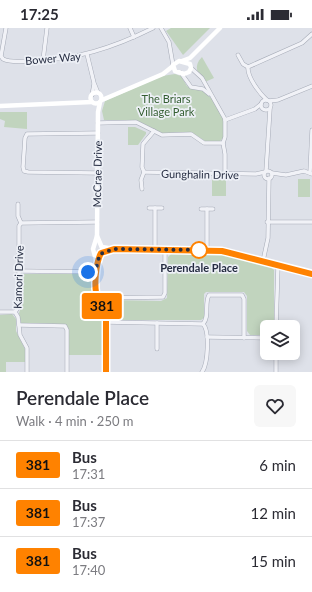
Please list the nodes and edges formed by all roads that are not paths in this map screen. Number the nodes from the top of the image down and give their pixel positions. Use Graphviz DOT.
graph roads {
  1 [pos="1,28"];
  2 [pos="6,28"];
  3 [pos="47,28"];
  4 [pos="130,28"];
  5 [pos="153,28"];
  6 [pos="161,28"];
  7 [pos="220,28"];
  8 [pos="312,34"];
  9 [pos="134,38"];
  10 [pos="171,52"];
  11 [pos="197,52"];
  12 [pos="87,54"];
  13 [pos="238,55"];
  14 [pos="43,60"];
  15 [pos="181,61"];
  16 [pos="173,65"];
  17 [pos="191,67"];
  18 [pos="248,67"];
  19 [pos="180,73"];
  20 [pos="163,74"];
  21 [pos="94,83"];
  22 [pos="312,86"];
  23 [pos="210,94"];
  24 [pos="261,94"];
  25 [pos="100,98"];
  26 [pos="92,99"];
  27 [pos="278,100"];
  28 [pos="268,101"];
  29 [pos="262,103"];
  30 [pos="0,106"];
  31 [pos="270,108"];
  32 [pos="255,109"];
  33 [pos="264,110"];
  34 [pos="98,112"];
  35 [pos="268,118"];
  36 [pos="225,120"];
  37 [pos="98,123"];
  38 [pos="312,130"];
  39 [pos="154,131"];
  40 [pos="98,133"];
  41 [pos="223,143"];
  42 [pos="144,172"];
  43 [pos="98,173"];
  44 [pos="311,173"];
  45 [pos="225,174"];
  46 [pos="268,175"];
  47 [pos="142,189"];
  48 [pos="18,204"];
  49 [pos="149,208"];
  50 [pos="155,208"];
  51 [pos="162,208"];
  52 [pos="201,209"];
  53 [pos="207,209"];
  54 [pos="213,209"];
  55 [pos="21,222"];
  56 [pos="97,222"];
  57 [pos="267,222"];
  58 [pos="312,222"];
  59 [pos="97,236"];
  60 [pos="94,246"];
  61 [pos="102,246"];
  62 [pos="114,249"];
  63 [pos="155,250"];
  64 [pos="166,250"];
  65 [pos="207,250"];
  66 [pos="99,254"];
  67 [pos="263,261"];
  68 [pos="278,266"];
  69 [pos="19,271"];
  70 [pos="96,272"];
  71 [pos="312,274"];
  72 [pos="99,300"];
  73 [pos="0,312"];
  74 [pos="15,312"];
  75 [pos="276,320"];
  76 [pos="106,322"];
  77 [pos="157,323"];
  78 [pos="203,324"];
  79 [pos="18,325"];
  80 [pos="207,337"];
  81 [pos="244,338"];
  82 [pos="260,338"];
  83 [pos="157,349"];
  84 [pos="276,360"];
  85 [pos="205,371"];
  86 [pos="27,372"];
  87 [pos="67,372"];
  88 [pos="106,372"];
  89 [pos="276,372"];
  1 -- 2 [label="street, Bower Way"];
  2 -- 14 [label="street, Bower Way"];
  3 -- 14 [label="street"];
  4 -- 9 [label="street"];
  5 -- 9 [label="street, Bower Way"];
  6 -- 10 [label="street"];
  7 -- 11 [label="street"];
  8 -- 18 [label="street"];
  9 -- 12 [label="street, Bower Way"];
  10 -- 15 [label="street"];
  10 -- 16 [label="street"];
  11 -- 15 [label="street"];
  11 -- 17 [label="street"];
  12 -- 14 [label="street, Bower Way"];
  12 -- 21 [label="street"];
  13 -- 18 [label="street"];
  15 -- 16 [label="street"];
  15 -- 17 [label="street"];
  16 -- 19 [label="street"];
  16 -- 20 [label="street"];
  17 -- 19 [label="street"];
  17 -- 23 [label="street"];
  18 -- 24 [label="street"];
  19 -- 20 [label="street"];
  19 -- 23 [label="street"];
  20 -- 25 [label="street"];
  21 -- 25 [label="street"];
  21 -- 26 [label="street"];
  22 -- 27 [label="street"];
  23 -- 36 [label="street"];
  24 -- 28 [label="street"];
  24 -- 29 [label="street"];
  25 -- 26 [label="street"];
  25 -- 26 [label="street"];
  25 -- 34 [label="street, McCrae Drive"];
  26 -- 30 [label="street"];
  26 -- 34 [label="street, McCrae Drive"];
  27 -- 28 [label="street"];
  27 -- 31 [label="street"];
  28 -- 29 [label="street"];
  28 -- 31 [label="street"];
  29 -- 32 [label="street"];
  29 -- 33 [label="street"];
  31 -- 33 [label="street"];
  31 -- 35 [label="street"];
  32 -- 33 [label="street"];
  32 -- 36 [label="street"];
  33 -- 35 [label="street"];
  34 -- 37 [label="street, McCrae Drive"];
  35 -- 46 [label="street"];
  36 -- 41 [label="street"];
  37 -- 39 [label="street"];
  37 -- 40 [label="street, McCrae Drive"];
  38 -- 44 [label="street"];
  39 -- 41 [label="street"];
  39 -- 42 [label="street"];
  40 -- 43 [label="street, McCrae Drive"];
  40 -- 43 [label="street"];
  41 -- 45 [label="street"];
  42 -- 45 [label="street, Gunghalin Drive"];
  42 -- 47 [label="street"];
  43 -- 56 [label="street, McCrae Drive"];
  44 -- 46 [label="street, Gunghalin Drive"];
  45 -- 46 [label="street, Gunghalin Drive"];
  46 -- 57 [label="street"];
  48 -- 55 [label="street, Kamori Drive"];
  49 -- 50 [label="street"];
  50 -- 51 [label="street"];
  50 -- 63 [label="street"];
  52 -- 53 [label="street"];
  53 -- 54 [label="street"];
  53 -- 65 [label="street"];
  55 -- 56 [label="street"];
  55 -- 69 [label="street, Kamori Drive"];
  56 -- 59 [label="street, McCrae Drive"];
  57 -- 58 [label="street"];
  57 -- 67 [label="street"];
  59 -- 60 [label="street, McCrae Drive"];
  59 -- 61 [label="street, McCrae Drive"];
  60 -- 61 [label="street"];
  60 -- 66 [label="street"];
  61 -- 62 [label="street"];
  61 -- 66 [label="street"];
  62 -- 63 [label="street"];
  62 -- 66 [label="street"];
  63 -- 64 [label="street"];
  64 -- 65 [label="street"];
  64 -- 72 [label="street"];
  65 -- 67 [label="street"];
  66 -- 70 [label="street"];
  67 -- 68 [label="street"];
  68 -- 71 [label="street"];
  68 -- 75 [label="street"];
  69 -- 70 [label="street"];
  69 -- 74 [label="street, Kamori Drive"];
  70 -- 72 [label="street"];
  72 -- 76 [label="street"];
  73 -- 74 [label="street"];
  74 -- 79 [label="street, Kamori Drive"];
  76 -- 77 [label="street"];
  76 -- 88 [label="street"];
  77 -- 78 [label="street"];
  77 -- 83 [label="street"];
  78 -- 80 [label="street"];
  78 -- 81 [label="street"];
  79 -- 86 [label="street, Kamori Drive"];
  79 -- 87 [label="street"];
  80 -- 81 [label="street"];
  80 -- 85 [label="street"];
  81 -- 82 [label="street"];
  84 -- 89 [label="street"];
}
